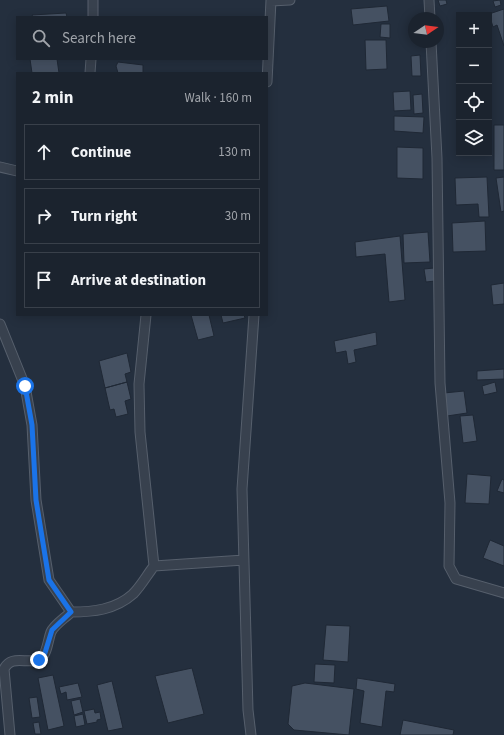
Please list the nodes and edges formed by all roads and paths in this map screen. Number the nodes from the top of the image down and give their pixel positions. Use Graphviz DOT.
graph roads {
  1 [pos="93,0"];
  2 [pos="271,0"];
  3 [pos="290,0"];
  4 [pos="429,0"];
  5 [pos="430,12"];
  6 [pos="93,16"];
  7 [pos="431,48"];
  8 [pos="91,60"];
  9 [pos="90,72"];
  10 [pos="267,72"];
  11 [pos="0,167"];
  12 [pos="16,171"];
  13 [pos="146,316"];
  14 [pos="254,316"];
  15 [pos="0,324"];
  16 [pos="244,560"];
  17 [pos="154,566"];
  18 [pos="504,593"];
  19 [pos="71,612"];
  20 [pos="10,735"];
  21 [pos="251,735"];
  1 -- 6 [label="street"];
  2 -- 3 [label="street"];
  2 -- 10 [label="street"];
  4 -- 5 [label="street"];
  7 -- 18 [label="street"];
  8 -- 9 [label="street"];
  11 -- 12 [label="street"];
  13 -- 17 [label="street"];
  14 -- 16 [label="street"];
  15 -- 19 [label="street"];
  16 -- 17 [label="street"];
  16 -- 21 [label="street"];
  17 -- 19 [label="street"];
  19 -- 20 [label="street"];
}
